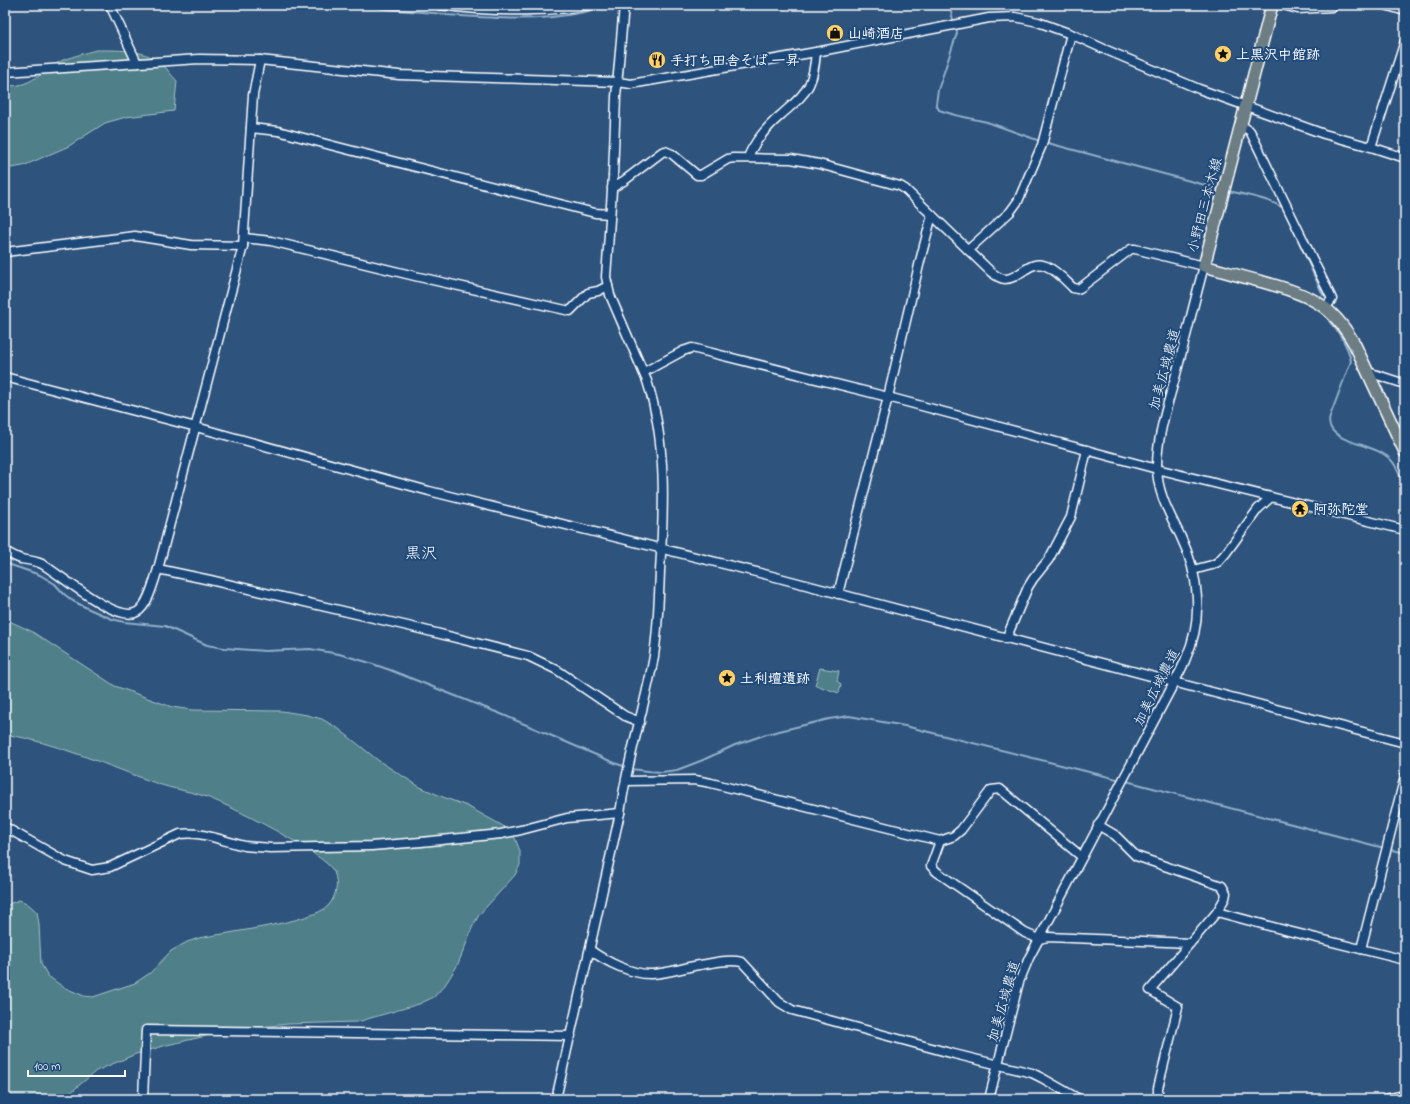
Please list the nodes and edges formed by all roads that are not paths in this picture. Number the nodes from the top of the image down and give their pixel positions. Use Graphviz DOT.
graph roads {
  1 [pos="110,5"];
  2 [pos="439,5"];
  3 [pos="588,5"];
  4 [pos="624,5"];
  5 [pos="1272,5"];
  6 [pos="1283,5"];
  7 [pos="1334,5"];
  8 [pos="1385,5"];
  9 [pos="1405,11"];
  10 [pos="1071,34"];
  11 [pos="1405,41"];
  12 [pos="816,52"];
  13 [pos="260,60"];
  14 [pos="137,63"];
  15 [pos="5,72"];
  16 [pos="618,82"];
  17 [pos="1245,106"];
  18 [pos="1241,125"];
  19 [pos="251,128"];
  20 [pos="1371,147"];
  21 [pos="748,157"];
  22 [pos="1405,158"];
  23 [pos="612,188"];
  24 [pos="610,214"];
  25 [pos="932,215"];
  26 [pos="243,242"];
  27 [pos="968,250"];
  28 [pos="5,252"];
  29 [pos="1204,266"];
  30 [pos="608,286"];
  31 [pos="1325,308"];
  32 [pos="644,372"];
  33 [pos="1368,372"];
  34 [pos="5,377"];
  35 [pos="1405,384"];
  36 [pos="888,397"];
  37 [pos="196,427"];
  38 [pos="1087,450"];
  39 [pos="1405,452"];
  40 [pos="1157,469"];
  41 [pos="1271,497"];
  42 [pos="1405,530"];
  43 [pos="662,550"];
  44 [pos="5,551"];
  45 [pos="158,569"];
  46 [pos="1193,570"];
  47 [pos="838,594"];
  48 [pos="1006,638"];
  49 [pos="1174,683"];
  50 [pos="640,722"];
  51 [pos="1405,743"];
  52 [pos="1405,776"];
  53 [pos="626,778"];
  54 [pos="620,813"];
  55 [pos="1098,825"];
  56 [pos="5,827"];
  57 [pos="940,841"];
  58 [pos="1082,857"];
  59 [pos="1217,912"];
  60 [pos="1039,939"];
  61 [pos="1190,943"];
  62 [pos="1361,949"];
  63 [pos="590,950"];
  64 [pos="1405,960"];
  65 [pos="571,1036"];
  66 [pos="998,1065"];
  67 [pos="1405,1095"];
  68 [pos="143,1099"];
  69 [pos="556,1099"];
  70 [pos="990,1099"];
  71 [pos="1079,1099"];
  72 [pos="1158,1099"];
  73 [pos="1386,1099"];
  1 -- 14 [label="street"];
  2 -- 3 [label="street"];
  4 -- 16 [label="street"];
  5 -- 17 [label="main road, 小野田三本木線"];
  6 -- 7 [label="street"];
  8 -- 9 [label="street"];
  10 -- 12 [label="street"];
  10 -- 17 [label="street"];
  10 -- 27 [label="street"];
  11 -- 20 [label="street"];
  12 -- 16 [label="street"];
  12 -- 21 [label="street"];
  13 -- 14 [label="street"];
  13 -- 16 [label="street"];
  13 -- 19 [label="street"];
  14 -- 15 [label="street"];
  16 -- 23 [label="street"];
  17 -- 18 [label="main road, 小野田三本木線"];
  17 -- 20 [label="street"];
  18 -- 29 [label="main road, 小野田三本木線"];
  18 -- 31 [label="street"];
  19 -- 24 [label="street"];
  19 -- 26 [label="street"];
  20 -- 22 [label="street"];
  21 -- 23 [label="street"];
  21 -- 25 [label="street"];
  23 -- 24 [label="street"];
  24 -- 30 [label="street"];
  25 -- 27 [label="street"];
  25 -- 36 [label="street"];
  26 -- 28 [label="street"];
  26 -- 30 [label="street"];
  26 -- 37 [label="street"];
  27 -- 29 [label="street"];
  29 -- 31 [label="main road, 小野田三本木線"];
  29 -- 40 [label="street, 加美広域農道"];
  30 -- 32 [label="street"];
  31 -- 33 [label="main road, 小野田三本木線"];
  32 -- 36 [label="street"];
  32 -- 43 [label="street"];
  33 -- 35 [label="street"];
  33 -- 39 [label="main road, 小野田三本木線"];
  34 -- 37 [label="street"];
  36 -- 38 [label="street"];
  36 -- 47 [label="street"];
  37 -- 43 [label="street"];
  37 -- 45 [label="street"];
  38 -- 40 [label="street"];
  38 -- 48 [label="street"];
  40 -- 41 [label="street"];
  40 -- 46 [label="street, 加美広域農道"];
  41 -- 42 [label="street"];
  41 -- 46 [label="street"];
  43 -- 47 [label="street"];
  43 -- 50 [label="street"];
  44 -- 45 [label="street"];
  45 -- 50 [label="street"];
  46 -- 49 [label="street, 加美広域農道"];
  47 -- 48 [label="street"];
  48 -- 49 [label="street"];
  49 -- 51 [label="street"];
  49 -- 55 [label="street, 加美広域農道"];
  50 -- 53 [label="street"];
  52 -- 62 [label="street"];
  53 -- 54 [label="street"];
  53 -- 57 [label="street"];
  54 -- 56 [label="street"];
  54 -- 63 [label="street"];
  55 -- 58 [label="street, 加美広域農道"];
  55 -- 59 [label="street"];
  57 -- 58 [label="street"];
  57 -- 60 [label="street"];
  58 -- 60 [label="street, 加美広域農道"];
  59 -- 61 [label="street"];
  59 -- 62 [label="street"];
  60 -- 61 [label="street"];
  60 -- 66 [label="street, 加美広域農道"];
  61 -- 72 [label="street"];
  62 -- 64 [label="street"];
  63 -- 65 [label="street"];
  63 -- 66 [label="street"];
  65 -- 68 [label="street"];
  65 -- 69 [label="street"];
  66 -- 70 [label="street, 加美広域農道"];
  66 -- 71 [label="street"];
  67 -- 73 [label="street"];
}
